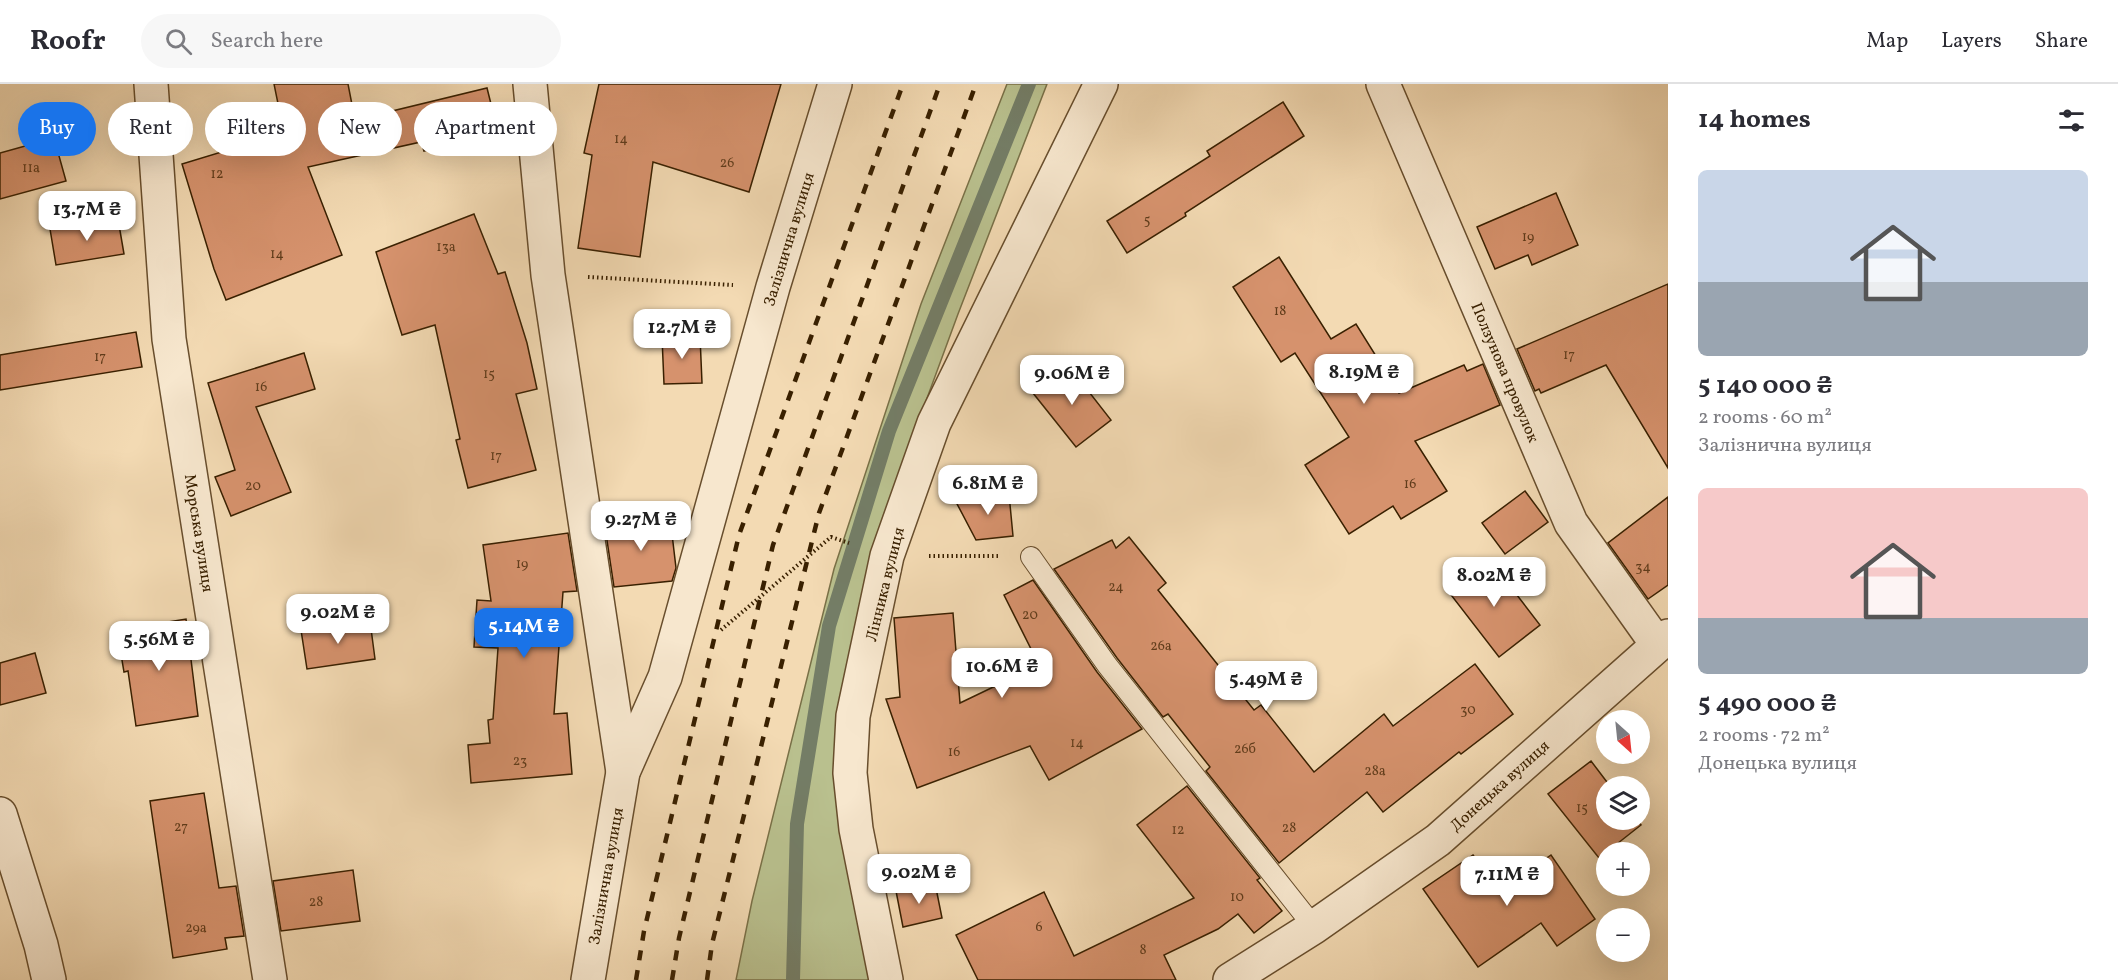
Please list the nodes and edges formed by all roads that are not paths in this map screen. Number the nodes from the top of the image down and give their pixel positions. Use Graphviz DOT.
graph roads {
  1 [pos="151,84"];
  2 [pos="530,84"];
  3 [pos="835,84"];
  4 [pos="1101,84"];
  5 [pos="1383,84"];
  6 [pos="1031,556"];
  7 [pos="1662,640"];
  8 [pos="623,772"];
  9 [pos="0,814"];
  10 [pos="1314,927"];
  11 [pos="49,980"];
  12 [pos="270,980"];
  13 [pos="588,980"];
  14 [pos="886,980"];
  15 [pos="1230,980"];
  1 -- 12 [label="street, Морська вулиця"];
  2 -- 8 [label="street, Залізнична вулиця"];
  3 -- 8 [label="street, Залізнична вулиця"];
  4 -- 14 [label="street, Лінника вулиця"];
  5 -- 7 [label="street, Ползунова провулок"];
  6 -- 10 [label="lane"];
  7 -- 10 [label="street, Донецька вулиця"];
  8 -- 13 [label="street, Залізнична вулиця"];
  9 -- 11 [label="street"];
  10 -- 15 [label="street, Донецька вулиця"];
}
